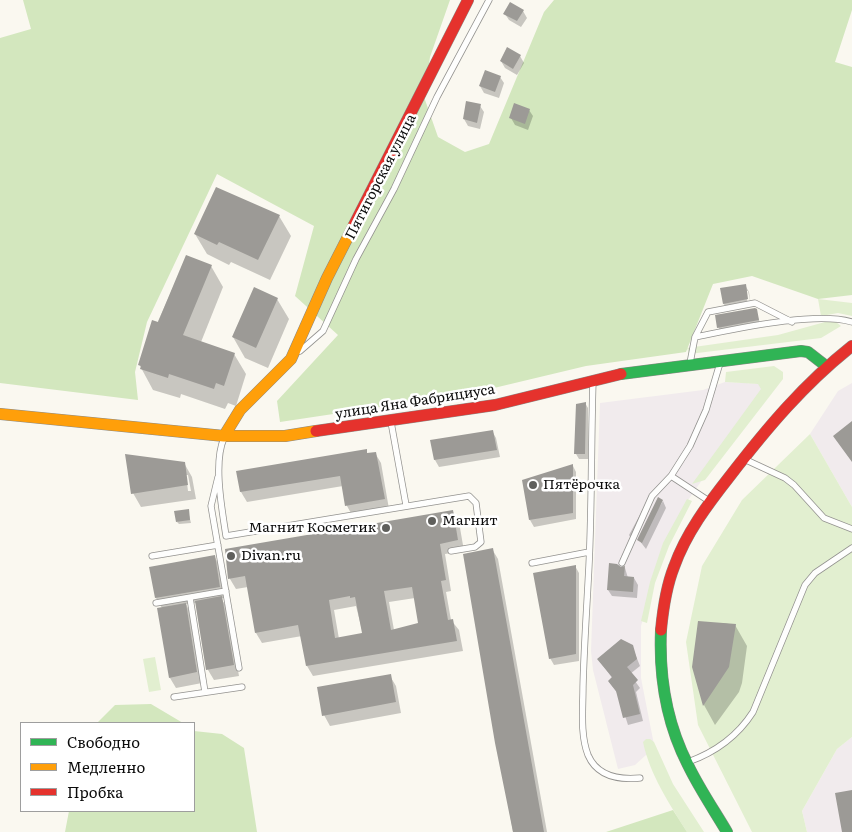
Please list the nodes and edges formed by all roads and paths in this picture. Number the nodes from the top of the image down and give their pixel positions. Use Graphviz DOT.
graph roads {
  1 [pos="468,0"];
  2 [pos="489,0"];
  3 [pos="792,322"];
  4 [pos="852,322"];
  5 [pos="695,337"];
  6 [pos="852,346"];
  7 [pos="291,359"];
  8 [pos="720,361"];
  9 [pos="690,366"];
  10 [pos="826,366"];
  11 [pos="594,380"];
  12 [pos="0,414"];
  13 [pos="391,422"];
  14 [pos="224,436"];
  15 [pos="742,458"];
  16 [pos="220,468"];
  17 [pos="671,476"];
  18 [pos="710,502"];
  19 [pos="406,505"];
  20 [pos="852,529"];
  21 [pos="218,545"];
  22 [pos="852,548"];
  23 [pos="452,551"];
  24 [pos="589,552"];
  25 [pos="152,556"];
  26 [pos="532,563"];
  27 [pos="622,563"];
  28 [pos="226,591"];
  29 [pos="190,598"];
  30 [pos="156,604"];
  31 [pos="239,668"];
  32 [pos="242,687"];
  33 [pos="205,692"];
  34 [pos="174,697"];
  35 [pos="686,763"];
  36 [pos="640,778"];
  37 [pos="727,832"];
  1 -- 7 [label="main road, Пятигорская улица"];
  2 -- 7 [label="lane, Пятигорская улица"];
  3 -- 4 [label="lane"];
  3 -- 5 [label="lane"];
  3 -- 5 [label="lane"];
  5 -- 9 [label="lane"];
  6 -- 10 [label="main road"];
  7 -- 14 [label="main road, Пятигорская улица"];
  8 -- 9 [label="main road, улица Яна Фабрициуса"];
  8 -- 10 [label="main road, улица Яна Фабрициуса"];
  8 -- 17 [label="lane"];
  9 -- 11 [label="main road, улица Яна Фабрициуса"];
  10 -- 15 [label="main road"];
  11 -- 13 [label="main road, улица Яна Фабрициуса"];
  11 -- 24 [label="lane"];
  12 -- 14 [label="main road, улица Яна Фабрициуса"];
  13 -- 14 [label="main road, улица Яна Фабрициуса"];
  13 -- 19 [label="lane"];
  14 -- 16 [label="lane"];
  15 -- 18 [label="main road"];
  15 -- 20 [label="lane"];
  16 -- 19 [label="lane"];
  16 -- 21 [label="lane"];
  17 -- 18 [label="lane"];
  17 -- 27 [label="lane"];
  18 -- 35 [label="main road"];
  19 -- 23 [label="lane"];
  21 -- 25 [label="lane"];
  21 -- 28 [label="lane"];
  22 -- 35 [label="lane"];
  24 -- 26 [label="lane"];
  24 -- 36 [label="lane"];
  28 -- 29 [label="lane"];
  28 -- 31 [label="lane"];
  29 -- 30 [label="lane"];
  29 -- 33 [label="lane"];
  32 -- 33 [label="lane"];
  33 -- 34 [label="lane"];
  35 -- 37 [label="main road"];
}
